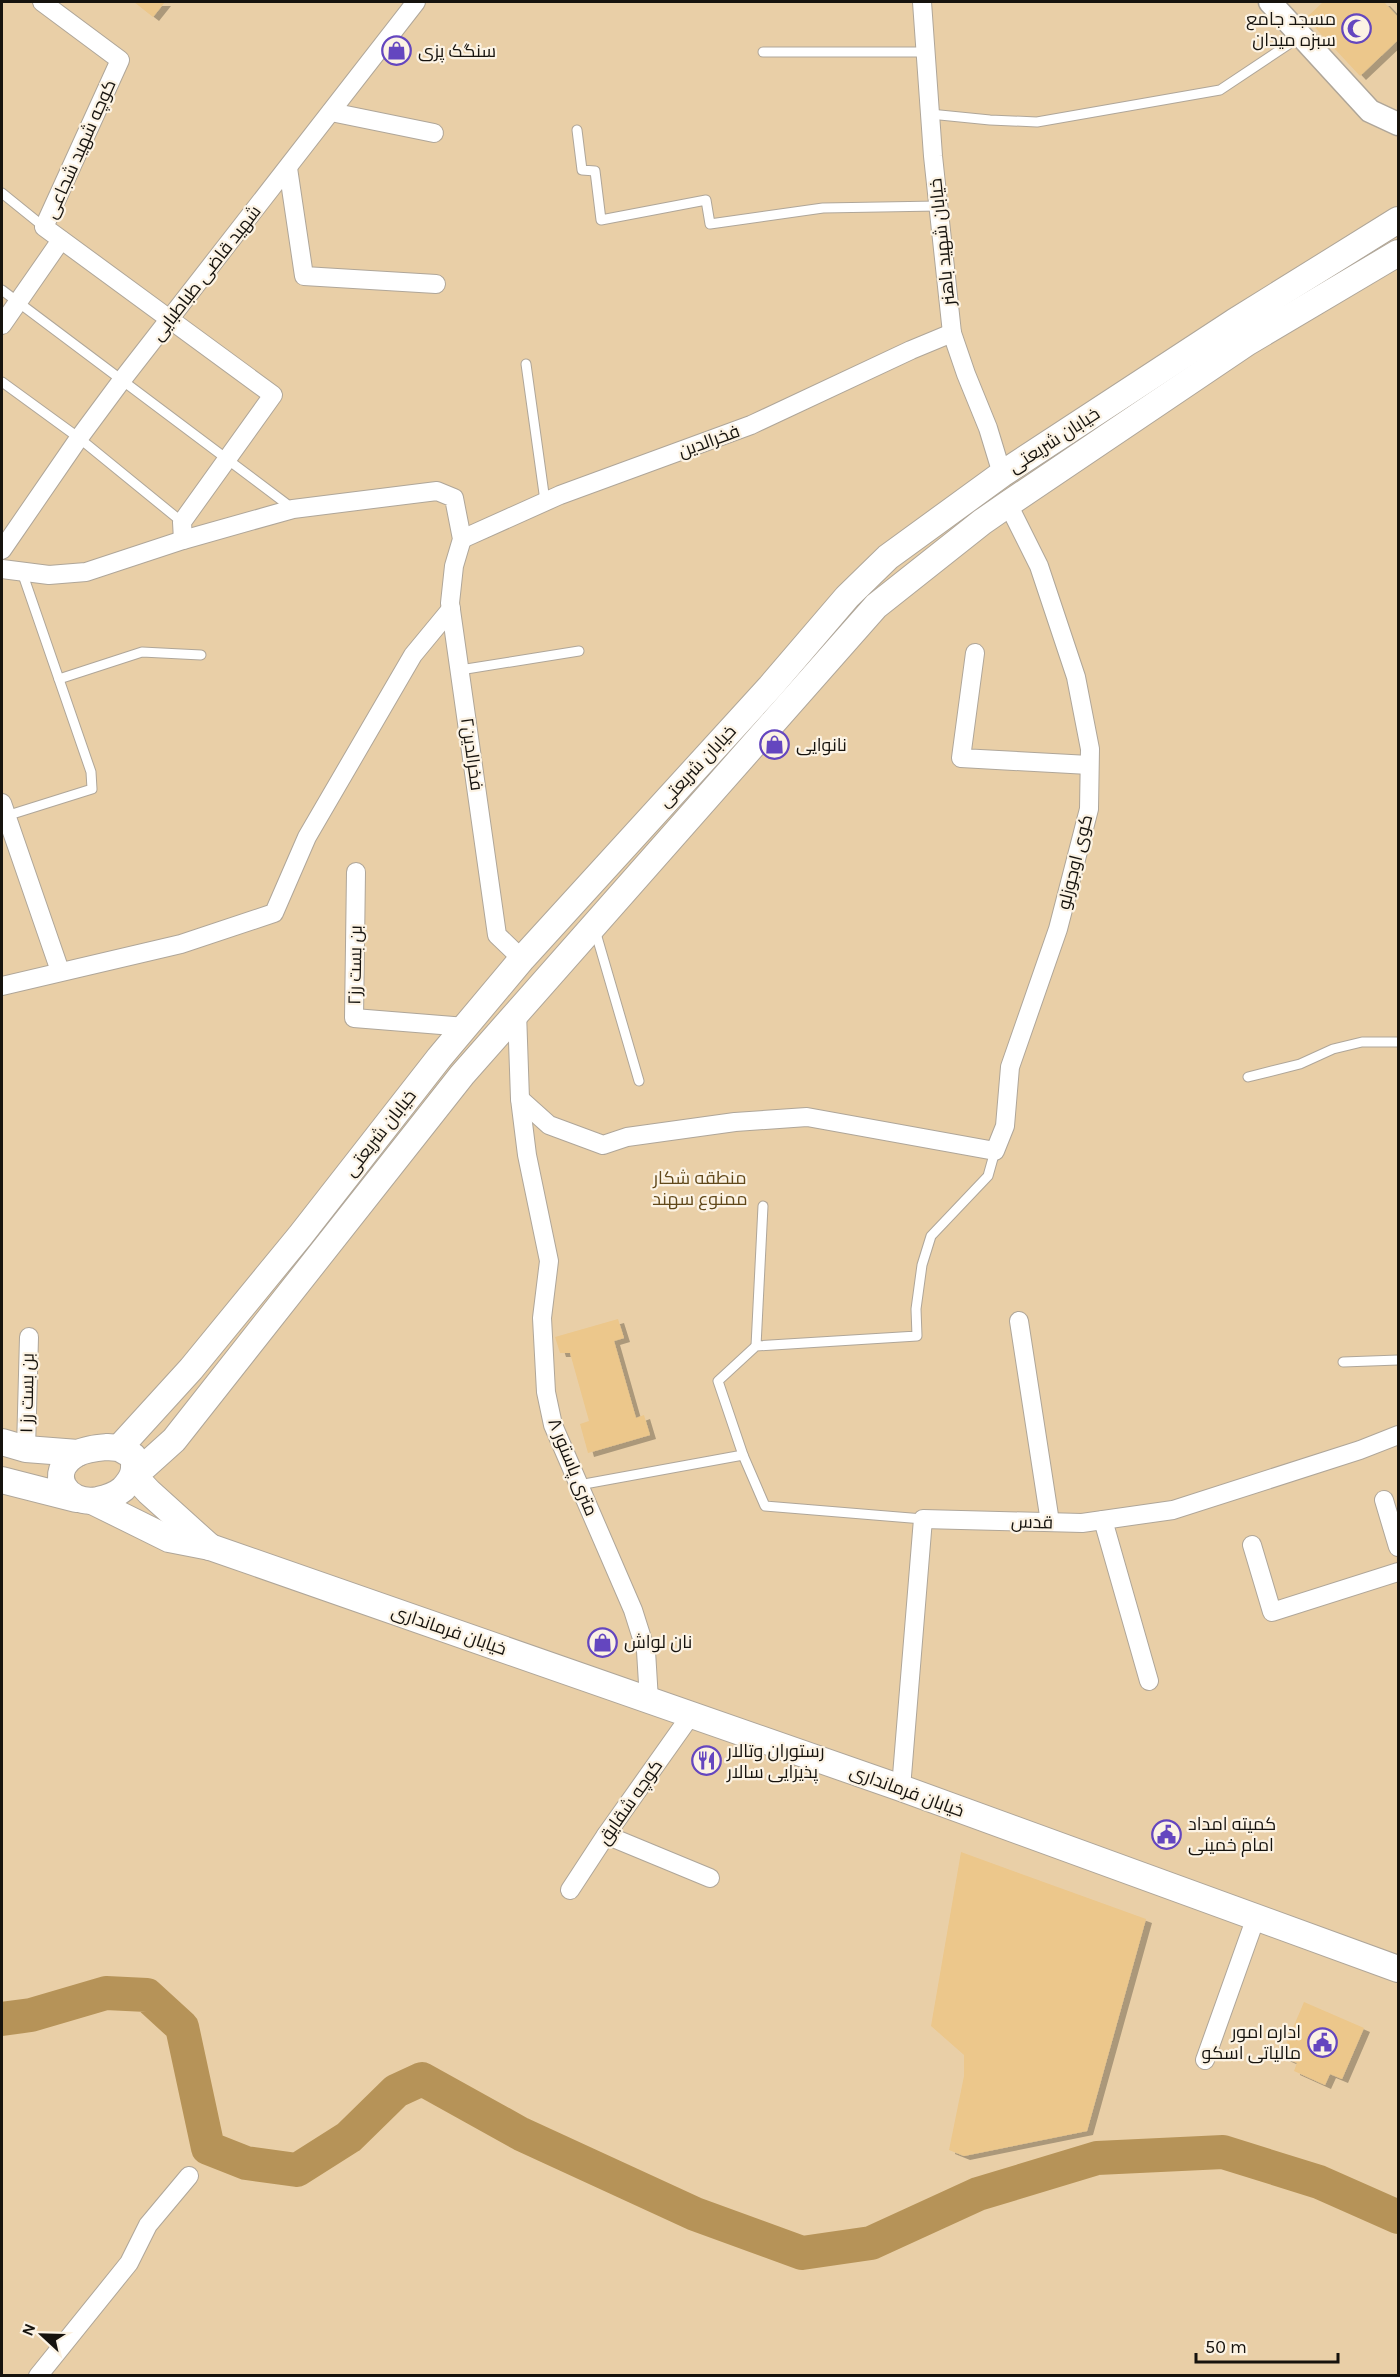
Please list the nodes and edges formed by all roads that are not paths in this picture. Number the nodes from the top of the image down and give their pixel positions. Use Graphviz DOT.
graph roads {
  1 [pos="42,2"];
  2 [pos="416,2"];
  3 [pos="922,2"];
  4 [pos="1270,2"];
  5 [pos="1301,36"];
  6 [pos="763,52"];
  7 [pos="926,52"];
  8 [pos="331,112"];
  9 [pos="930,114"];
  10 [pos="1398,124"];
  11 [pos="577,130"];
  12 [pos="434,133"];
  13 [pos="288,168"];
  14 [pos="2,193"];
  15 [pos="938,206"];
  16 [pos="1398,220"];
  17 [pos="44,227"];
  18 [pos="61,240"];
  19 [pos="1398,253"];
  20 [pos="436,284"];
  21 [pos="2,290"];
  22 [pos="17,302"];
  23 [pos="170,320"];
  24 [pos="2,325"];
  25 [pos="952,333"];
  26 [pos="525,364"];
  27 [pos="122,380"];
  28 [pos="2,382"];
  29 [pos="79,438"];
  30 [pos="227,458"];
  31 [pos="1002,474"];
  32 [pos="545,501"];
  33 [pos="1008,504"];
  34 [pos="293,509"];
  35 [pos="182,531"];
  36 [pos="462,539"];
  37 [pos="2,550"];
  38 [pos="2,569"];
  39 [pos="22,572"];
  40 [pos="451,609"];
  41 [pos="579,651"];
  42 [pos="975,653"];
  43 [pos="201,655"];
  44 [pos="460,670"];
  45 [pos="59,679"];
  46 [pos="1089,765"];
  47 [pos="684,780"];
  48 [pos="705,800"];
  49 [pos="4,809"];
  50 [pos="356,872"];
  51 [pos="594,925"];
  52 [pos="522,959"];
  53 [pos="60,971"];
  54 [pos="2,986"];
  55 [pos="517,1012"];
  56 [pos="466,1027"];
  57 [pos="1398,1042"];
  58 [pos="1248,1077"];
  59 [pos="639,1082"];
  60 [pos="520,1099"];
  61 [pos="995,1151"];
  62 [pos="763,1206"];
  63 [pos="1019,1321"];
  64 [pos="29,1337"];
  65 [pos="756,1346"];
  66 [pos="1398,1360"];
  67 [pos="1343,1362"];
  68 [pos="192,1369"];
  69 [pos="214,1388"];
  70 [pos="1398,1435"];
  71 [pos="2,1442"];
  72 [pos="119,1448"];
  73 [pos="26,1449"];
  74 [pos="78,1453"];
  75 [pos="743,1455"];
  76 [pos="134,1476"];
  77 [pos="2,1480"];
  78 [pos="579,1485"];
  79 [pos="84,1500"];
  80 [pos="1384,1500"];
  81 [pos="923,1519"];
  82 [pos="1103,1520"];
  83 [pos="1050,1522"];
  84 [pos="1252,1545"];
  85 [pos="210,1546"];
  86 [pos="1398,1547"];
  87 [pos="1398,1572"];
  88 [pos="1149,1681"];
  89 [pos="649,1700"];
  90 [pos="691,1715"];
  91 [pos="901,1788"];
  92 [pos="606,1835"];
  93 [pos="710,1878"];
  94 [pos="570,1890"];
  95 [pos="1256,1917"];
  96 [pos="1398,1969"];
  97 [pos="1205,2060"];
  98 [pos="189,2176"];
  99 [pos="38,2376"];
  1 -- 17 [label="street, کوچه شهید شجاعی"];
  2 -- 8 [label="street, شهید قاضی طباطبایی"];
  3 -- 7 [label="street, خیابان شهید باهنر"];
  4 -- 5 [label="street"];
  5 -- 9 [label="lane"];
  5 -- 10 [label="street"];
  6 -- 7 [label="lane"];
  7 -- 9 [label="street, خیابان شهید باهنر"];
  8 -- 12 [label="street"];
  8 -- 13 [label="street, شهید قاضی طباطبایی"];
  9 -- 15 [label="street, خیابان شهید باهنر"];
  11 -- 15 [label="lane"];
  13 -- 20 [label="street"];
  13 -- 23 [label="street, شهید قاضی طباطبایی"];
  14 -- 17 [label="lane"];
  15 -- 25 [label="street, خیابان شهید باهنر"];
  16 -- 31 [label="main road, خیابان شریعتی"];
  17 -- 18 [label="street"];
  18 -- 22 [label="street"];
  18 -- 23 [label="street"];
  19 -- 33 [label="main road, خیابان شریعتی"];
  21 -- 22 [label="lane"];
  22 -- 24 [label="street"];
  22 -- 27 [label="lane"];
  23 -- 27 [label="street, شهید قاضی طباطبایی"];
  23 -- 30 [label="street"];
  25 -- 31 [label="street, خیابان شهید باهنر"];
  25 -- 32 [label="street, فخرالدین"];
  26 -- 32 [label="lane"];
  27 -- 29 [label="street, شهید قاضی طباطبایی"];
  27 -- 30 [label="lane"];
  28 -- 29 [label="lane"];
  29 -- 35 [label="lane"];
  29 -- 37 [label="street, شهید قاضی طباطبایی"];
  30 -- 34 [label="lane"];
  30 -- 35 [label="street"];
  31 -- 47 [label="main road, خیابان شریعتی"];
  32 -- 36 [label="street, فخرالدین"];
  33 -- 46 [label="street, کوی اوجوزلو"];
  33 -- 48 [label="main road, خیابان شریعتی"];
  34 -- 35 [label="street"];
  34 -- 36 [label="street"];
  35 -- 39 [label="street"];
  36 -- 40 [label="street, فخرالدین۲"];
  38 -- 39 [label="street"];
  39 -- 45 [label="lane"];
  40 -- 44 [label="street, فخرالدین۲"];
  40 -- 53 [label="street"];
  41 -- 44 [label="lane"];
  42 -- 46 [label="street"];
  43 -- 45 [label="lane"];
  44 -- 52 [label="street, فخرالدین۲"];
  45 -- 49 [label="lane"];
  46 -- 61 [label="street, کوی اوجوزلو"];
  47 -- 48 [label="main road"];
  47 -- 52 [label="main road, خیابان شریعتی"];
  48 -- 51 [label="main road, خیابان شریعتی"];
  49 -- 53 [label="street"];
  50 -- 56 [label="street, بن بست رز۲"];
  51 -- 55 [label="main road, خیابان شریعتی"];
  51 -- 59 [label="lane"];
  52 -- 56 [label="main road, خیابان شریعتی"];
  53 -- 54 [label="street"];
  55 -- 60 [label="street, ۸ متری پاستور"];
  55 -- 69 [label="main road, خیابان شریعتی"];
  56 -- 68 [label="main road, خیابان شریعتی"];
  57 -- 58 [label="lane"];
  60 -- 61 [label="street"];
  60 -- 78 [label="street, ۸ متری پاستور"];
  61 -- 65 [label="lane"];
  62 -- 65 [label="lane"];
  63 -- 83 [label="street"];
  64 -- 73 [label="street, بن بست رز ۱"];
  65 -- 75 [label="lane"];
  66 -- 67 [label="lane"];
  68 -- 69 [label="main road"];
  68 -- 72 [label="main road, خیابان شریعتی"];
  69 -- 76 [label="main road, خیابان شریعتی"];
  70 -- 82 [label="street, قدس"];
  71 -- 73 [label="main road"];
  72 -- 74 [label="main road"];
  72 -- 76 [label="main road"];
  73 -- 74 [label="main road"];
  74 -- 79 [label="main road"];
  75 -- 78 [label="lane"];
  75 -- 81 [label="lane"];
  76 -- 79 [label="main road"];
  76 -- 85 [label="main road, خیابان فرمانداری"];
  77 -- 79 [label="main road"];
  78 -- 89 [label="street, ۸ متری پاستور"];
  79 -- 85 [label="main road, خیابان فرمانداری"];
  80 -- 86 [label="street"];
  81 -- 83 [label="street, قدس"];
  81 -- 91 [label="street"];
  82 -- 83 [label="street, قدس"];
  82 -- 88 [label="street"];
  84 -- 87 [label="street"];
  85 -- 89 [label="main road, خیابان فرمانداری"];
  89 -- 90 [label="main road, خیابان فرمانداری"];
  90 -- 91 [label="main road, خیابان فرمانداری"];
  90 -- 92 [label="street, کوچه شقایق"];
  91 -- 95 [label="main road, خیابان فرمانداری"];
  92 -- 93 [label="street"];
  92 -- 94 [label="street, کوچه شقایق"];
  95 -- 96 [label="main road, خیابان فرمانداری"];
  95 -- 97 [label="street"];
  98 -- 99 [label="street"];
}
